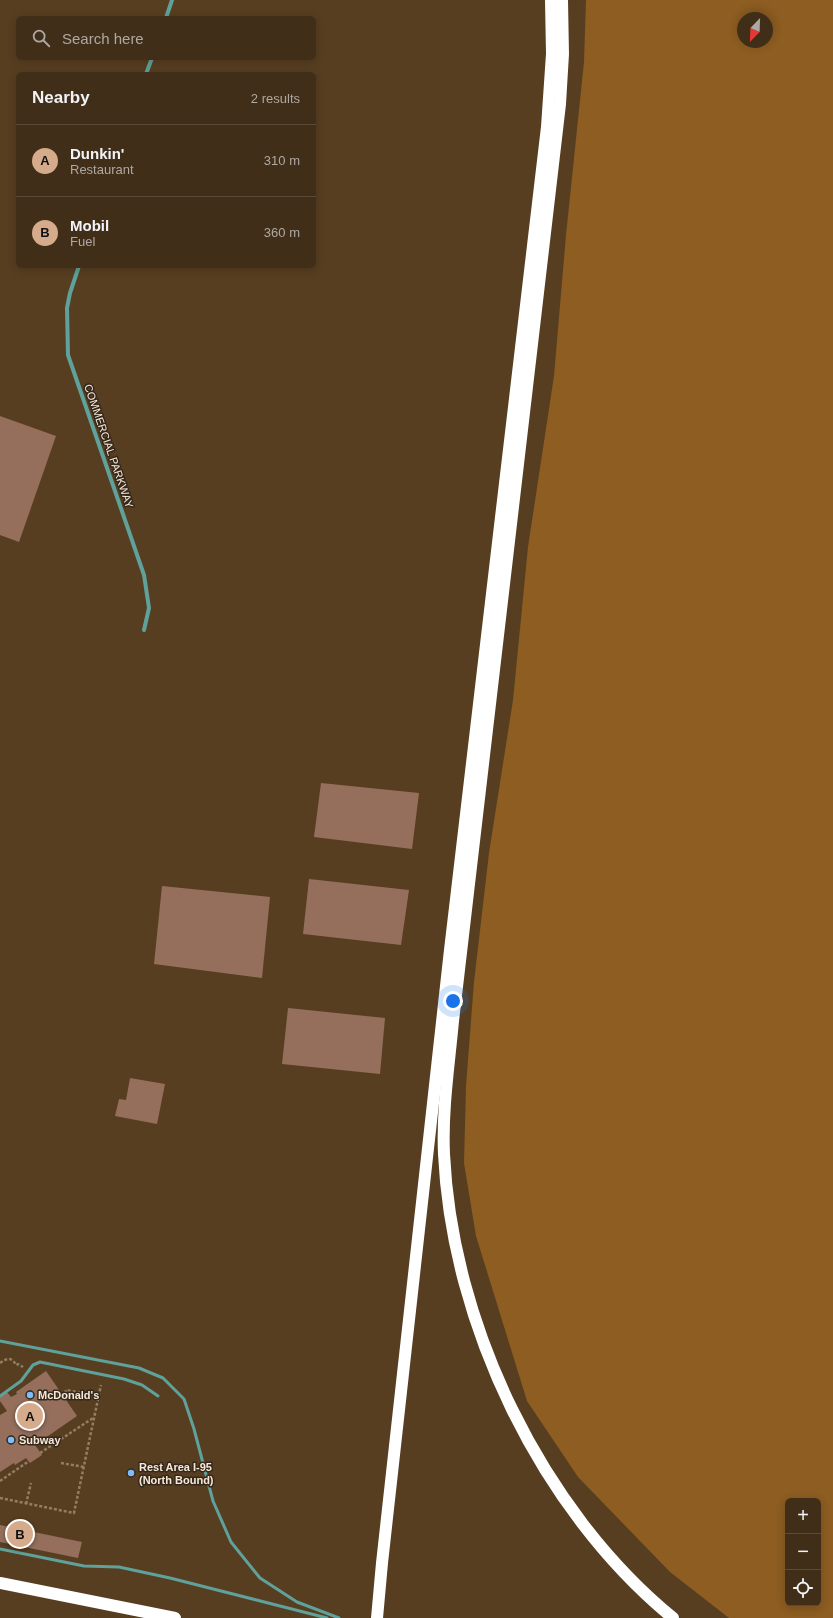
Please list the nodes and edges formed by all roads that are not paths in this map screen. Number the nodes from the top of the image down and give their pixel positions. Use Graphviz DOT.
graph roads {
  1 [pos="172,0"];
  2 [pos="551,0"];
  3 [pos="562,0"];
  4 [pos="167,16"];
  5 [pos="151,60"];
  6 [pos="147,72"];
  7 [pos="78,268"];
  8 [pos="144,630"];
  9 [pos="0,1341"];
  10 [pos="0,1396"];
  11 [pos="158,1396"];
  12 [pos="0,1549"];
  13 [pos="0,1583"];
  14 [pos="175,1618"];
  15 [pos="327,1618"];
  16 [pos="339,1618"];
  17 [pos="377,1618"];
  18 [pos="673,1618"];
  1 -- 4 [label="street"];
  2 -- 17 [label="highway"];
  3 -- 18 [label="highway"];
  5 -- 6 [label="street"];
  7 -- 8 [label="street, COMMERCIAL PARKWAY"];
  9 -- 16 [label="lane"];
  10 -- 11 [label="lane"];
  12 -- 15 [label="lane"];
  13 -- 14 [label="highway"];
}
